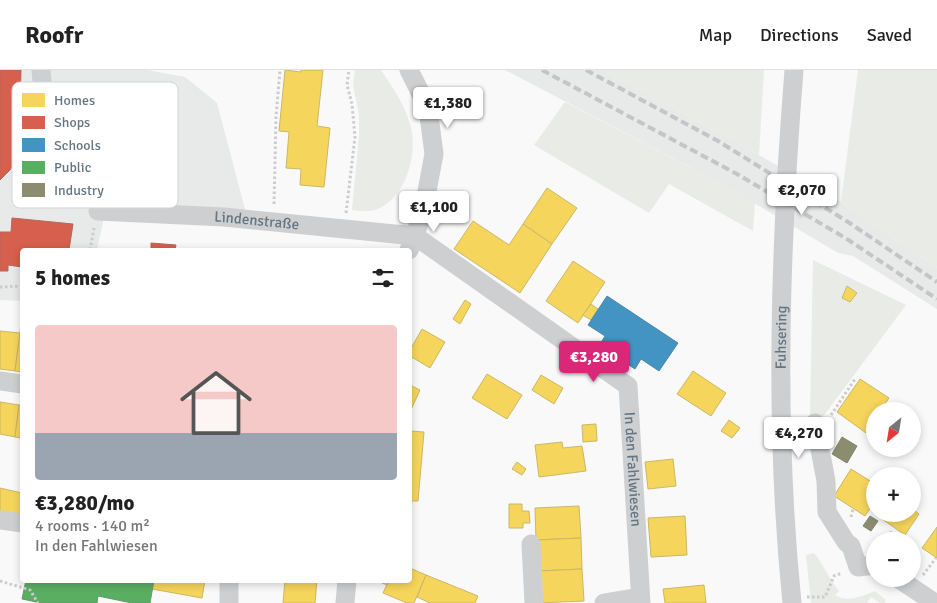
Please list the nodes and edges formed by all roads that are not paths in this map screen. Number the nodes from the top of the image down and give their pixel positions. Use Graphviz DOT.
graph roads {
  1 [pos="409,70"];
  2 [pos="794,70"];
  3 [pos="98,211"];
  4 [pos="412,243"];
  5 [pos="0,381"];
  6 [pos="20,384"];
  7 [pos="815,429"];
  8 [pos="0,520"];
  9 [pos="20,524"];
  10 [pos="531,544"];
  11 [pos="866,565"];
  12 [pos="229,583"];
  13 [pos="347,583"];
  14 [pos="905,590"];
  15 [pos="934,597"];
  16 [pos="641,600"];
  17 [pos="792,601"];
  18 [pos="229,603"];
  19 [pos="346,603"];
  20 [pos="534,603"];
  21 [pos="604,603"];
  1 -- 4 [label="street"];
  2 -- 17 [label="street, Fuhsering"];
  3 -- 4 [label="street, Lindenstraße"];
  4 -- 16 [label="street, In den Fahlwiesen"];
  5 -- 6 [label="street"];
  7 -- 11 [label="street"];
  8 -- 9 [label="street"];
  10 -- 20 [label="street"];
  12 -- 18 [label="street"];
  13 -- 19 [label="street"];
  14 -- 15 [label="street"];
  16 -- 21 [label="street"];
}
